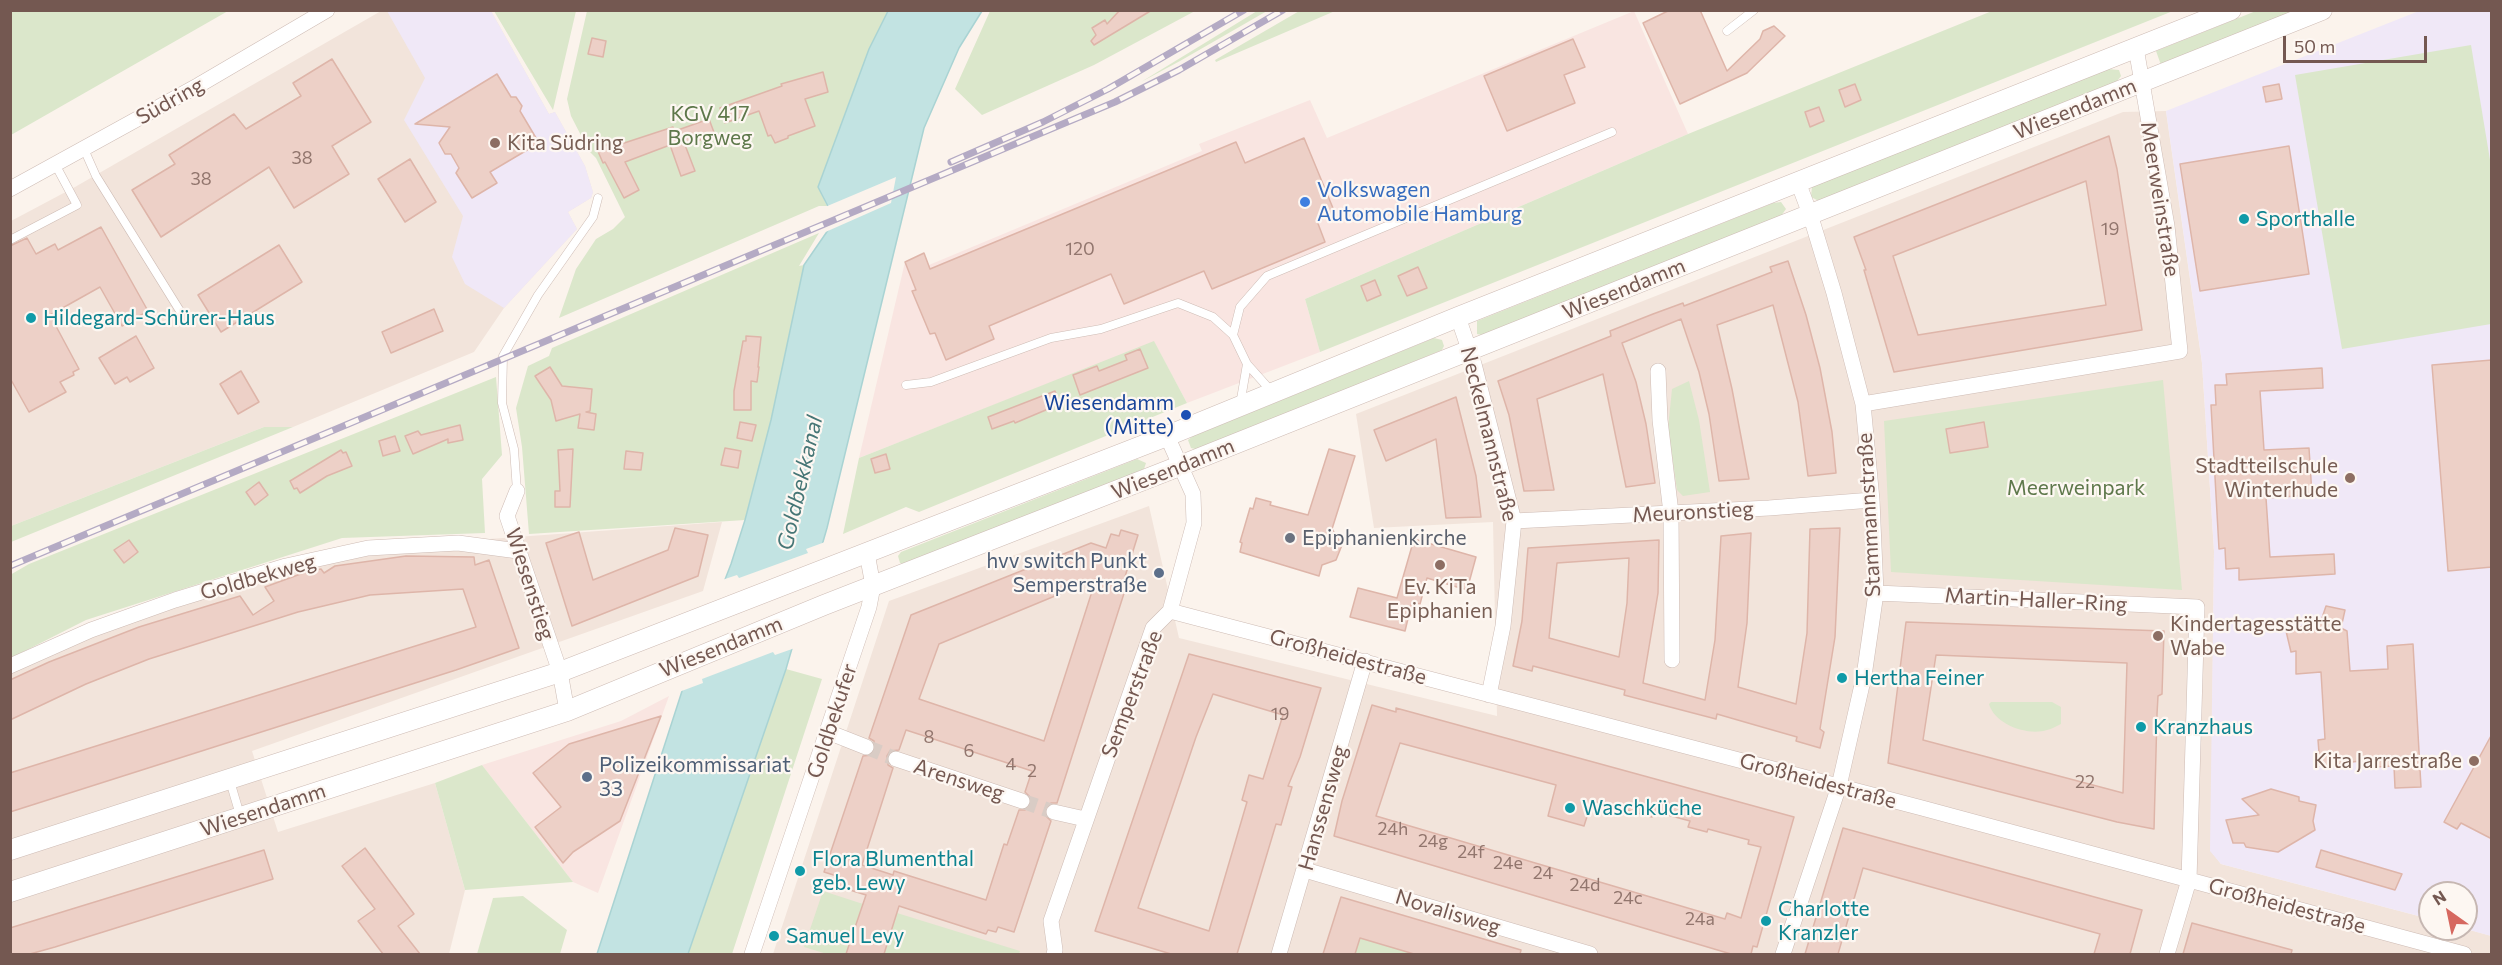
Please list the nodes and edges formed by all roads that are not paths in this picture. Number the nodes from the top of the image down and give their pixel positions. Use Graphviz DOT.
graph roads {
  1 [pos="327,10"];
  2 [pos="1754,10"];
  3 [pos="2231,10"];
  4 [pos="2322,10"];
  5 [pos="1727,31"];
  6 [pos="2136,48"];
  7 [pos="2141,83"];
  8 [pos="1612,132"];
  9 [pos="84,149"];
  10 [pos="55,164"];
  11 [pos="1798,182"];
  12 [pos="10,189"];
  13 [pos="598,198"];
  14 [pos="1810,214"];
  15 [pos="10,240"];
  16 [pos="180,310"];
  17 [pos="1458,317"];
  18 [pos="1233,334"];
  19 [pos="1469,350"];
  20 [pos="1247,364"];
  21 [pos="1658,371"];
  22 [pos="906,385"];
  23 [pos="1273,393"];
  24 [pos="1863,404"];
  25 [pos="1240,406"];
  26 [pos="1167,436"];
  27 [pos="1182,465"];
  28 [pos="518,491"];
  29 [pos="1872,500"];
  30 [pos="1671,513"];
  31 [pos="1514,521"];
  32 [pos="518,551"];
  33 [pos="867,553"];
  34 [pos="873,586"];
  35 [pos="1876,592"];
  36 [pos="1170,611"];
  37 [pos="1672,660"];
  38 [pos="1365,661"];
  39 [pos="10,666"];
  40 [pos="560,672"];
  41 [pos="1489,694"];
  42 [pos="567,711"];
  43 [pos="828,732"];
  44 [pos="866,747"];
  45 [pos="896,759"];
  46 [pos="230,779"];
  47 [pos="1839,786"];
  48 [pos="1022,801"];
  49 [pos="1054,812"];
  50 [pos="240,817"];
  51 [pos="1085,819"];
  52 [pos="10,850"];
  53 [pos="1305,870"];
  54 [pos="2189,880"];
  55 [pos="10,892"];
  56 [pos="1060,953"];
  57 [pos="752,954"];
  58 [pos="1279,954"];
  59 [pos="1590,954"];
  60 [pos="1783,954"];
  61 [pos="2167,954"];
  62 [pos="2464,954"];
  1 -- 9 [label="street, Südring"];
  2 -- 5 [label="lane"];
  3 -- 6 [label="street, Wiesendamm"];
  4 -- 7 [label="street, Wiesendamm"];
  6 -- 7 [label="street, Meerweinstraße"];
  6 -- 11 [label="street, Wiesendamm"];
  7 -- 14 [label="street, Wiesendamm"];
  7 -- 24 [label="street, Meerweinstraße"];
  8 -- 18 [label="lane"];
  9 -- 10 [label="street, Südring"];
  9 -- 16 [label="lane"];
  10 -- 12 [label="street, Südring"];
  10 -- 15 [label="lane"];
  11 -- 14 [label="street, Stammannstraße"];
  11 -- 17 [label="street, Wiesendamm"];
  13 -- 28 [label="lane, Wiesenstieg"];
  14 -- 19 [label="street, Wiesendamm"];
  14 -- 24 [label="street, Stammannstraße"];
  17 -- 19 [label="street, Neckelmannstraße"];
  17 -- 23 [label="street, Wiesendamm"];
  18 -- 20 [label="lane"];
  18 -- 22 [label="lane"];
  19 -- 27 [label="street, Wiesendamm"];
  19 -- 31 [label="street, Neckelmannstraße"];
  20 -- 23 [label="lane"];
  20 -- 25 [label="lane"];
  21 -- 30 [label="street"];
  23 -- 25 [label="street, Wiesendamm"];
  24 -- 29 [label="street, Stammannstraße"];
  25 -- 26 [label="street, Wiesendamm"];
  26 -- 27 [label="street, Semperstraße"];
  26 -- 33 [label="street, Wiesendamm"];
  27 -- 34 [label="street, Wiesendamm"];
  27 -- 36 [label="street, Semperstraße"];
  28 -- 32 [label="street, Wiesenstieg"];
  29 -- 30 [label="street, Meuronstieg"];
  29 -- 35 [label="street, Stammannstraße"];
  30 -- 31 [label="street, Meuronstieg"];
  30 -- 37 [label="street"];
  31 -- 41 [label="street, Neckelmannstraße"];
  32 -- 39 [label="street, Goldbekweg"];
  32 -- 40 [label="street, Wiesenstieg"];
  33 -- 34 [label="street, Goldbekufer"];
  33 -- 40 [label="street, Wiesendamm"];
  34 -- 42 [label="street, Wiesendamm"];
  34 -- 43 [label="street, Goldbekufer"];
  35 -- 47 [label="street, Stammannstraße"];
  35 -- 54 [label="street, Martin-Haller-Ring"];
  36 -- 38 [label="street, Großheidestraße"];
  36 -- 51 [label="street, Semperstraße"];
  38 -- 41 [label="street, Großheidestraße"];
  38 -- 53 [label="street, Hanssensweg"];
  40 -- 42 [label="street, Wiesenstieg"];
  40 -- 46 [label="street, Wiesendamm"];
  41 -- 47 [label="street, Großheidestraße"];
  42 -- 50 [label="street, Wiesendamm"];
  43 -- 44 [label="street"];
  43 -- 57 [label="street, Goldbekufer"];
  45 -- 48 [label="street, Arensweg"];
  46 -- 50 [label="lane"];
  46 -- 52 [label="street, Wiesendamm"];
  47 -- 54 [label="street, Großheidestraße"];
  47 -- 60 [label="street, Stammannstraße"];
  49 -- 51 [label="street"];
  50 -- 55 [label="street, Wiesendamm"];
  51 -- 56 [label="street, Semperstraße"];
  53 -- 58 [label="street, Hanssensweg"];
  53 -- 59 [label="street, Novalisweg"];
  54 -- 61 [label="street"];
  54 -- 62 [label="street, Großheidestraße"];
}
